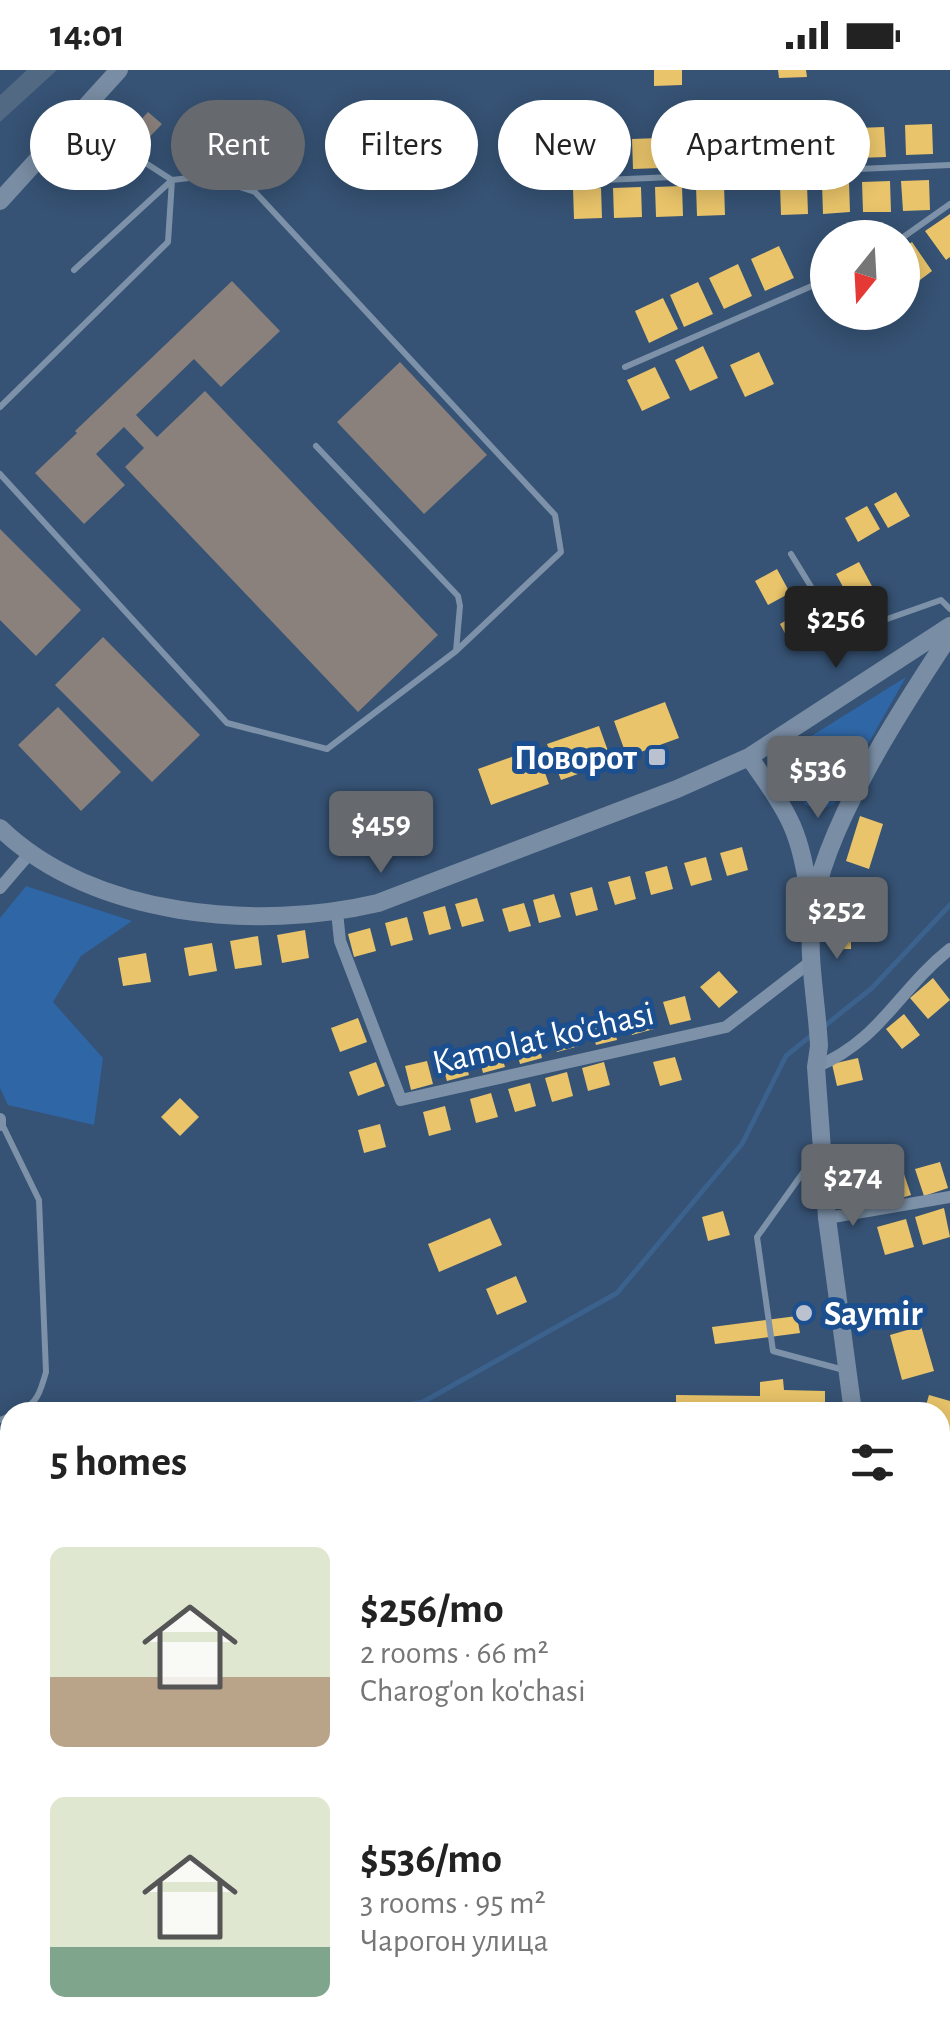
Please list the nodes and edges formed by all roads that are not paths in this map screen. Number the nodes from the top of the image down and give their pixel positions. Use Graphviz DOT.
graph roads {
  1 [pos="119,70"];
  2 [pos="90,100"];
  3 [pos="950,166"];
  4 [pos="30,167"];
  5 [pos="631,179"];
  6 [pos="171,181"];
  7 [pos="171,190"];
  8 [pos="249,190"];
  9 [pos="0,201"];
  10 [pos="950,204"];
  11 [pos="920,225"];
  12 [pos="74,270"];
  13 [pos="810,287"];
  14 [pos="625,366"];
  15 [pos="0,407"];
  16 [pos="316,446"];
  17 [pos="0,474"];
  18 [pos="792,554"];
  19 [pos="950,609"];
  20 [pos="950,626"];
  21 [pos="950,634"];
  22 [pos="456,651"];
  23 [pos="748,757"];
  24 [pos="0,828"];
  25 [pos="30,853"];
  26 [pos="0,888"];
  27 [pos="337,912"];
  28 [pos="812,914"];
  29 [pos="950,949"];
  30 [pos="813,960"];
  31 [pos="816,1067"];
  32 [pos="0,1122"];
  33 [pos="823,1144"];
  34 [pos="950,1197"];
  35 [pos="827,1218"];
  36 [pos="845,1370"];
  37 [pos="33,1402"];
  38 [pos="851,1402"];
  1 -- 2 [label="main road"];
  3 -- 5 [label="lane"];
  4 -- 9 [label="main road"];
  6 -- 12 [label="lane"];
  7 -- 15 [label="lane"];
  8 -- 22 [label="lane"];
  10 -- 11 [label="lane"];
  13 -- 14 [label="lane"];
  16 -- 22 [label="lane"];
  17 -- 22 [label="lane"];
  18 -- 19 [label="lane"];
  20 -- 23 [label="main road"];
  21 -- 28 [label="main road"];
  23 -- 27 [label="main road"];
  23 -- 28 [label="main road"];
  24 -- 25 [label="main road"];
  25 -- 26 [label="street"];
  25 -- 27 [label="main road"];
  27 -- 30 [label="street, Kamolat ko'chasi"];
  28 -- 30 [label="main road"];
  29 -- 31 [label="street"];
  30 -- 31 [label="main road"];
  31 -- 33 [label="main road"];
  32 -- 37 [label="lane"];
  33 -- 35 [label="main road"];
  33 -- 36 [label="lane"];
  34 -- 35 [label="street"];
  35 -- 36 [label="main road"];
  36 -- 38 [label="main road"];
}
